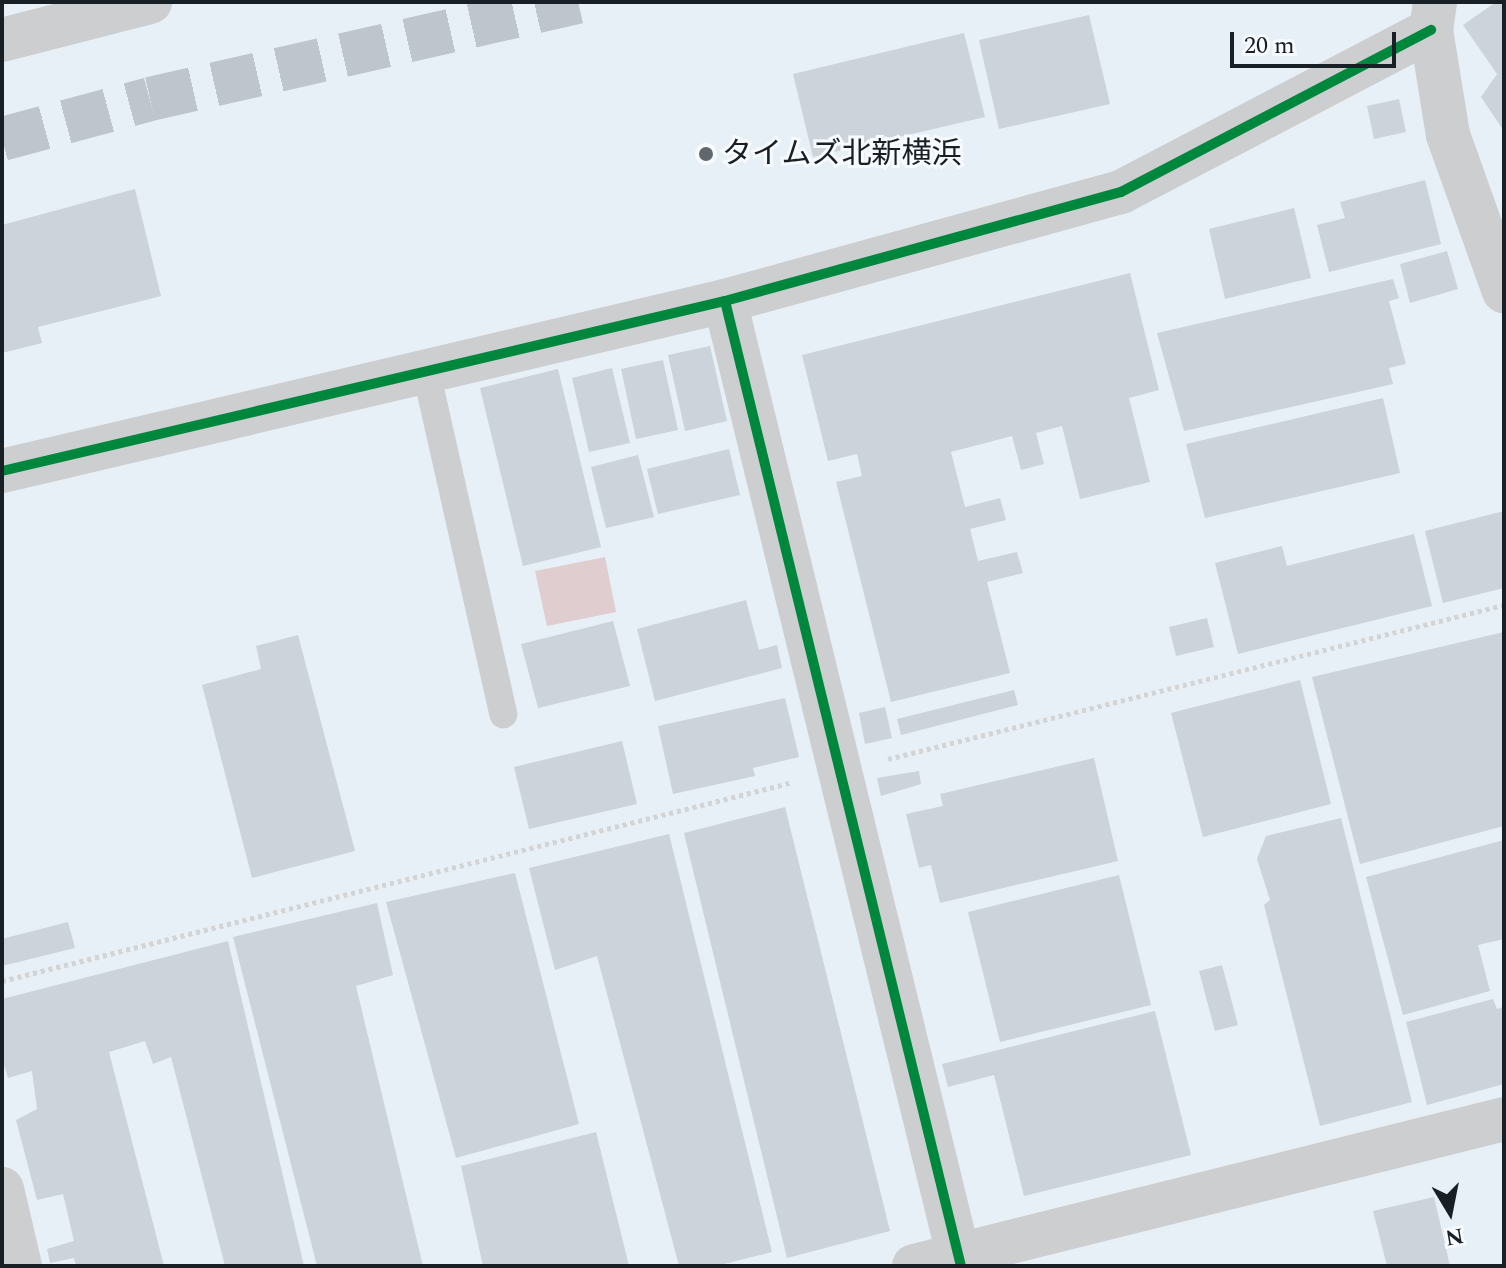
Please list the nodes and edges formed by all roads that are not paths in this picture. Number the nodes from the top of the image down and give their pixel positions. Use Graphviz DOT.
graph roads {
  1 [pos="150,2"];
  2 [pos="1433,16"];
  3 [pos="2,40"];
  4 [pos="1504,291"];
  5 [pos="725,301"];
  6 [pos="426,371"];
  7 [pos="2,471"];
  8 [pos="503,714"];
  9 [pos="1504,1119"];
  10 [pos="2,1189"];
  11 [pos="960,1260"];
  12 [pos="20,1266"];
  13 [pos="914,1266"];
  1 -- 3 [label="street"];
  2 -- 4 [label="street"];
  2 -- 5 [label="street"];
  5 -- 6 [label="street"];
  5 -- 11 [label="street"];
  6 -- 7 [label="street"];
  6 -- 8 [label="lane"];
  9 -- 11 [label="street"];
  10 -- 12 [label="street"];
  11 -- 13 [label="street"];
}
